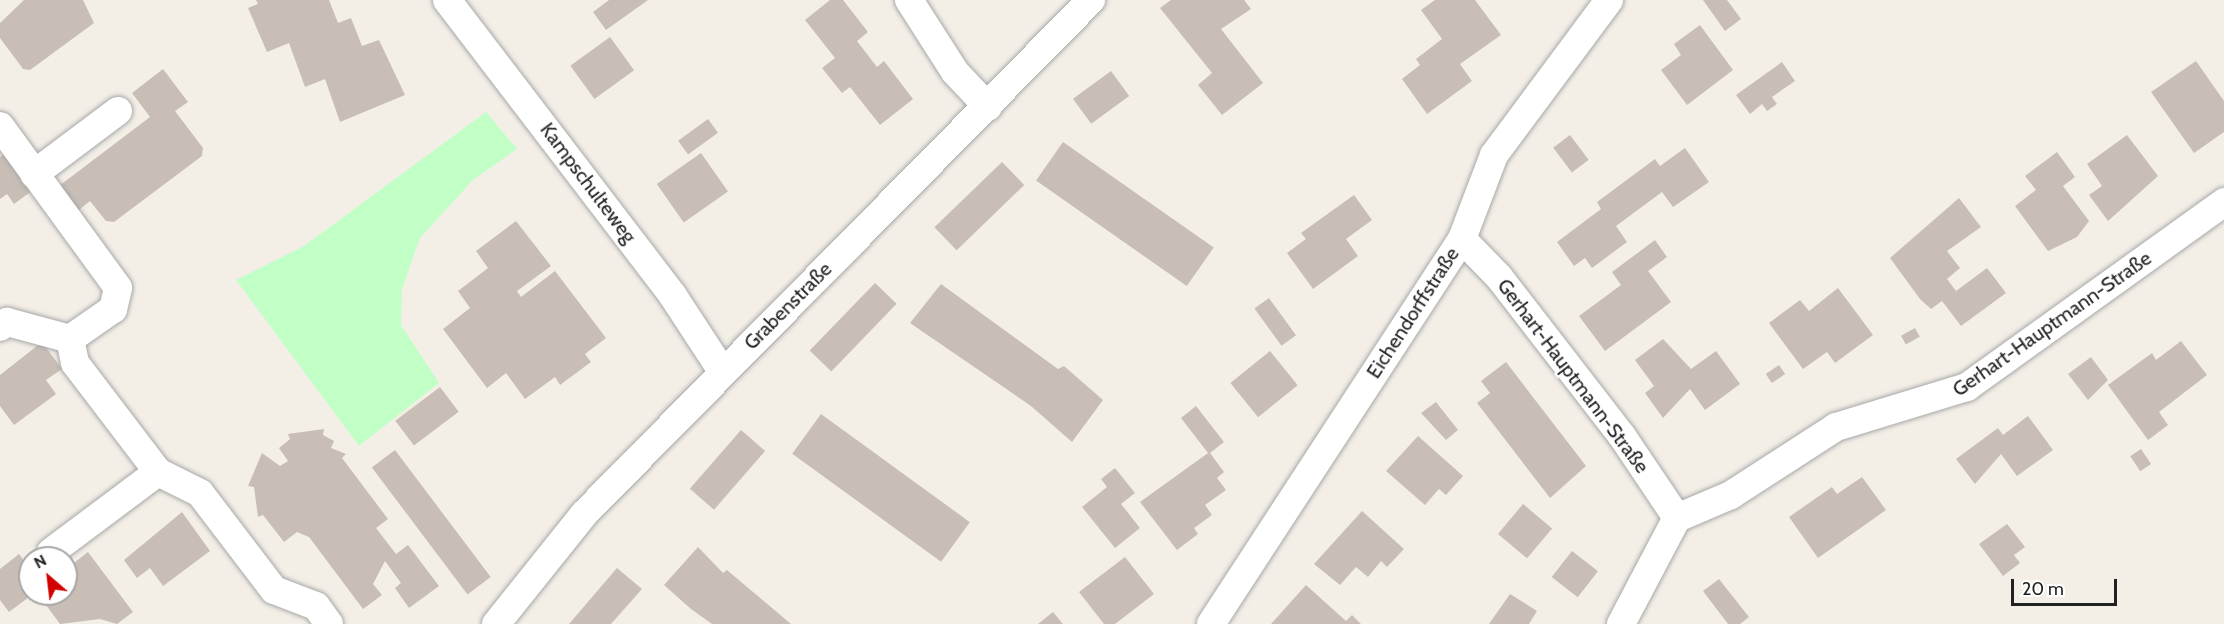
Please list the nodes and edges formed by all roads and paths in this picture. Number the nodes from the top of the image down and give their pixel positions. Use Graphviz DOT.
graph roads {
  1 [pos="447,0"];
  2 [pos="909,0"];
  3 [pos="1091,0"];
  4 [pos="1609,0"];
  5 [pos="988,107"];
  6 [pos="118,111"];
  7 [pos="0,126"];
  8 [pos="34,174"];
  9 [pos="2224,202"];
  10 [pos="1462,239"];
  11 [pos="0,327"];
  12 [pos="70,339"];
  13 [pos="722,371"];
  14 [pos="158,472"];
  15 [pos="1677,518"];
  16 [pos="59,546"];
  17 [pos="329,624"];
  18 [pos="496,624"];
  19 [pos="1211,624"];
  20 [pos="1621,624"];
  1 -- 13 [label="street, Kampschulteweg"];
  2 -- 5 [label="street"];
  3 -- 5 [label="street, Grabenstraße"];
  4 -- 10 [label="street, Eichendorffstraße"];
  5 -- 13 [label="street, Grabenstraße"];
  6 -- 8 [label="street"];
  7 -- 8 [label="street"];
  8 -- 12 [label="street"];
  9 -- 15 [label="street, Gerhart-Hauptmann-Straße"];
  10 -- 15 [label="street, Gerhart-Hauptmann-Straße"];
  10 -- 19 [label="street, Eichendorffstraße"];
  11 -- 12 [label="street"];
  12 -- 14 [label="street"];
  13 -- 18 [label="street, Grabenstraße"];
  14 -- 16 [label="street"];
  14 -- 17 [label="street"];
  15 -- 20 [label="street"];
}
